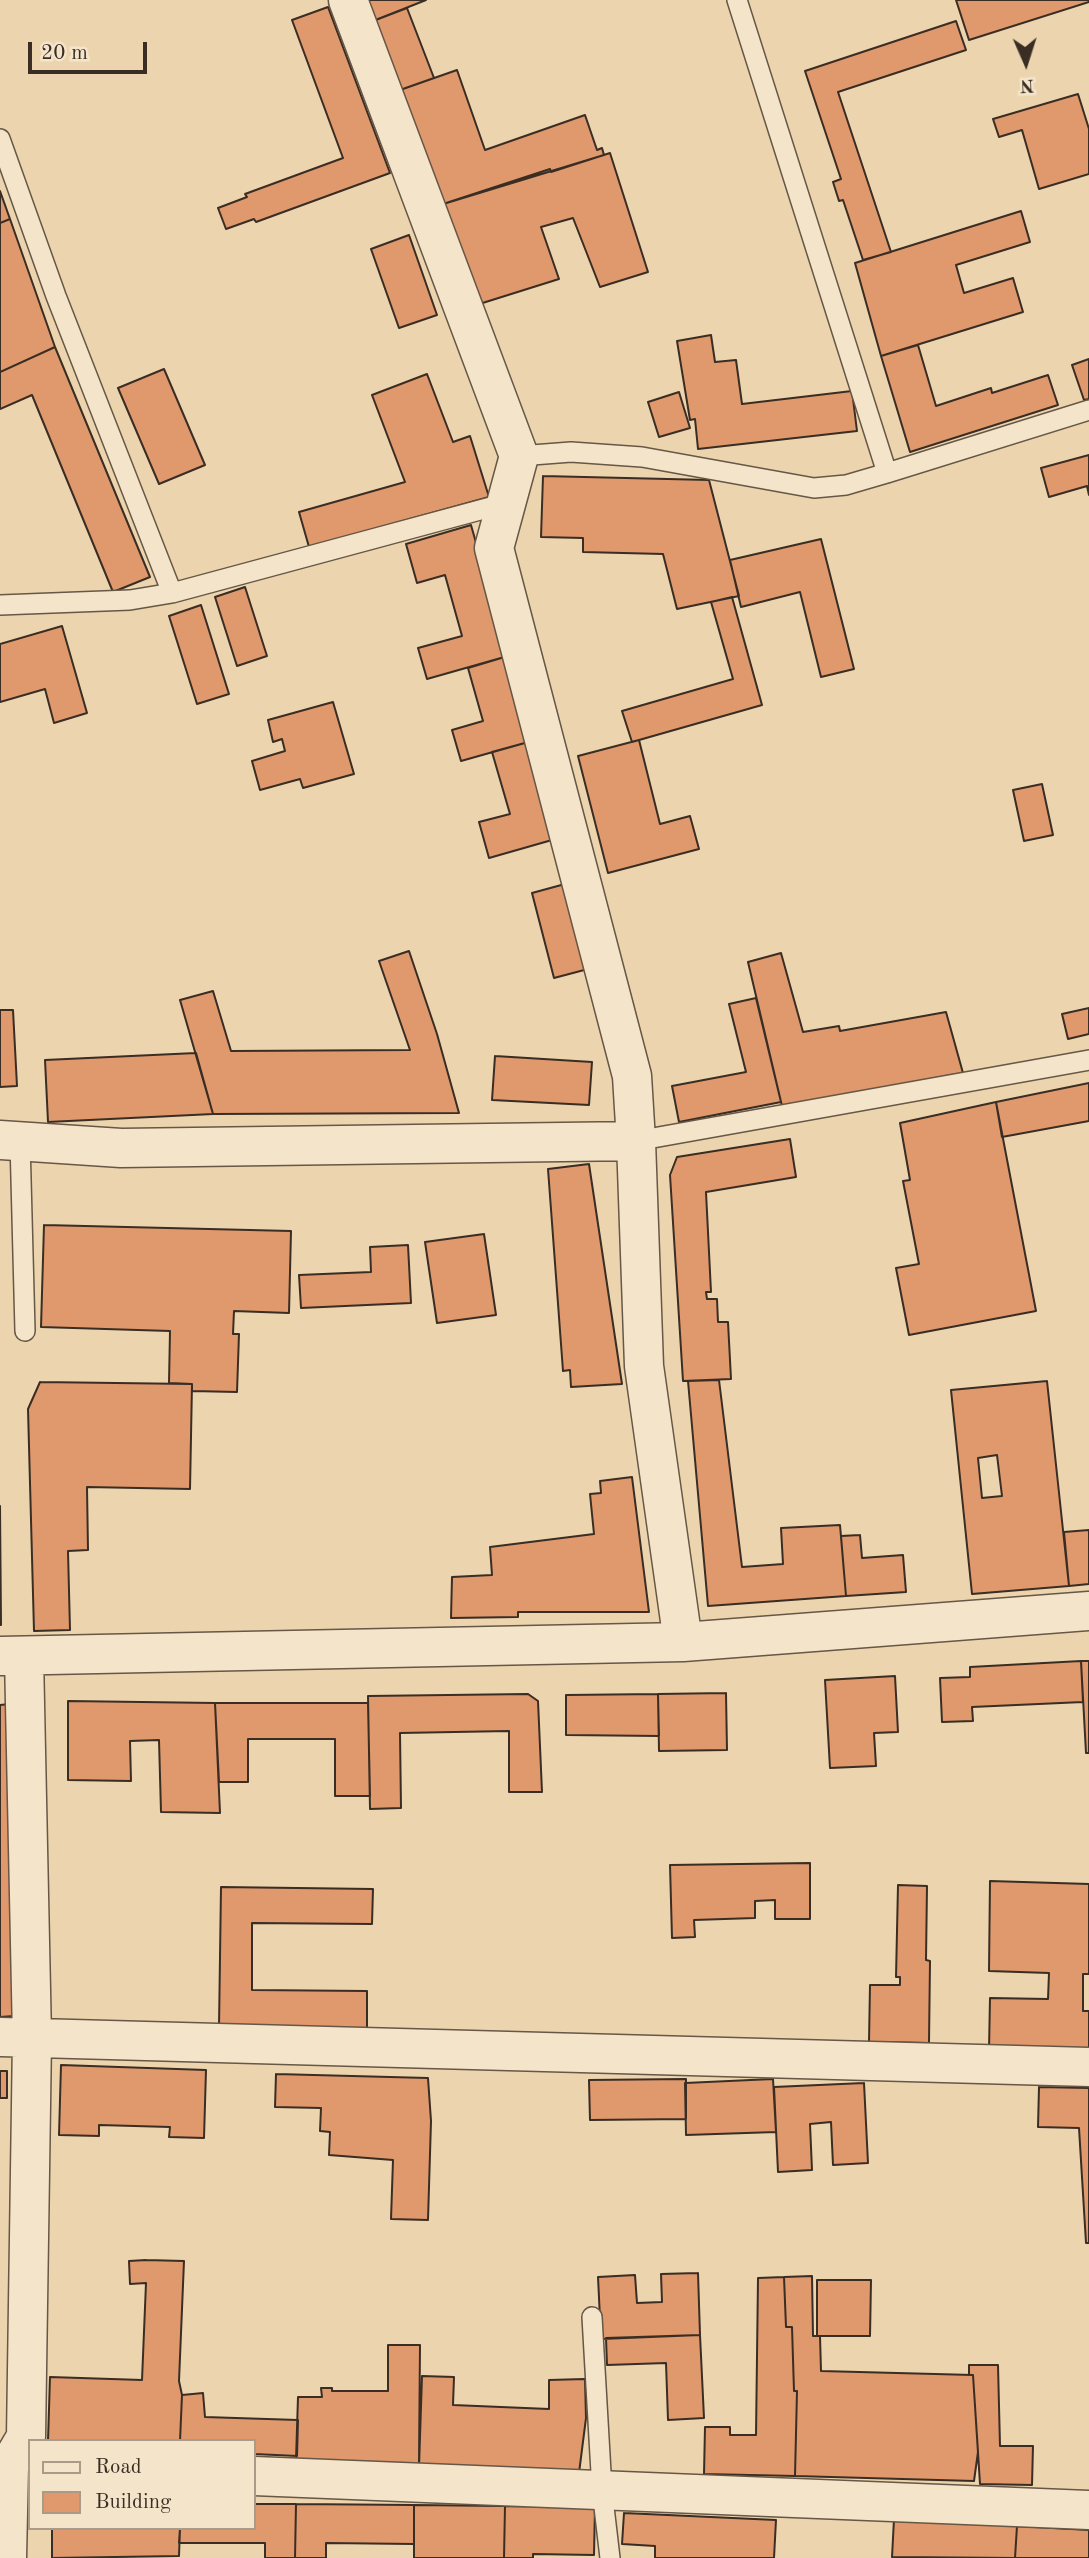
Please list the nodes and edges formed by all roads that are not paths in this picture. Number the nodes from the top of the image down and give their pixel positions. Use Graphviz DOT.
graph roads {
  1 [pos="348,0"];
  2 [pos="737,0"];
  3 [pos="0,139"];
  4 [pos="1089,410"];
  5 [pos="519,456"];
  6 [pos="887,473"];
  7 [pos="506,503"];
  8 [pos="172,593"];
  9 [pos="0,605"];
  10 [pos="1089,1060"];
  11 [pos="10,1141"];
  12 [pos="636,1141"];
  13 [pos="25,1331"];
  14 [pos="1089,1611"];
  15 [pos="683,1642"];
  16 [pos="12,1656"];
  17 [pos="16,2037"];
  18 [pos="1089,2067"];
  19 [pos="592,2317"];
  20 [pos="13,2466"];
  21 [pos="256,2476"];
  22 [pos="602,2490"];
  23 [pos="1089,2510"];
  24 [pos="7,2558"];
  25 [pos="610,2558"];
  1 -- 5 [label="street"];
  2 -- 6 [label="lane"];
  3 -- 8 [label="lane"];
  4 -- 6 [label="lane"];
  5 -- 6 [label="lane"];
  5 -- 7 [label="street"];
  7 -- 8 [label="lane"];
  7 -- 12 [label="street"];
  8 -- 9 [label="lane"];
  10 -- 12 [label="lane"];
  11 -- 12 [label="street"];
  11 -- 13 [label="lane"];
  12 -- 15 [label="street"];
  14 -- 15 [label="street"];
  15 -- 16 [label="street"];
  16 -- 17 [label="street"];
  17 -- 18 [label="street"];
  17 -- 20 [label="street"];
  19 -- 22 [label="lane"];
  20 -- 24 [label="street"];
  21 -- 22 [label="street"];
  22 -- 23 [label="street"];
  22 -- 25 [label="lane"];
}
